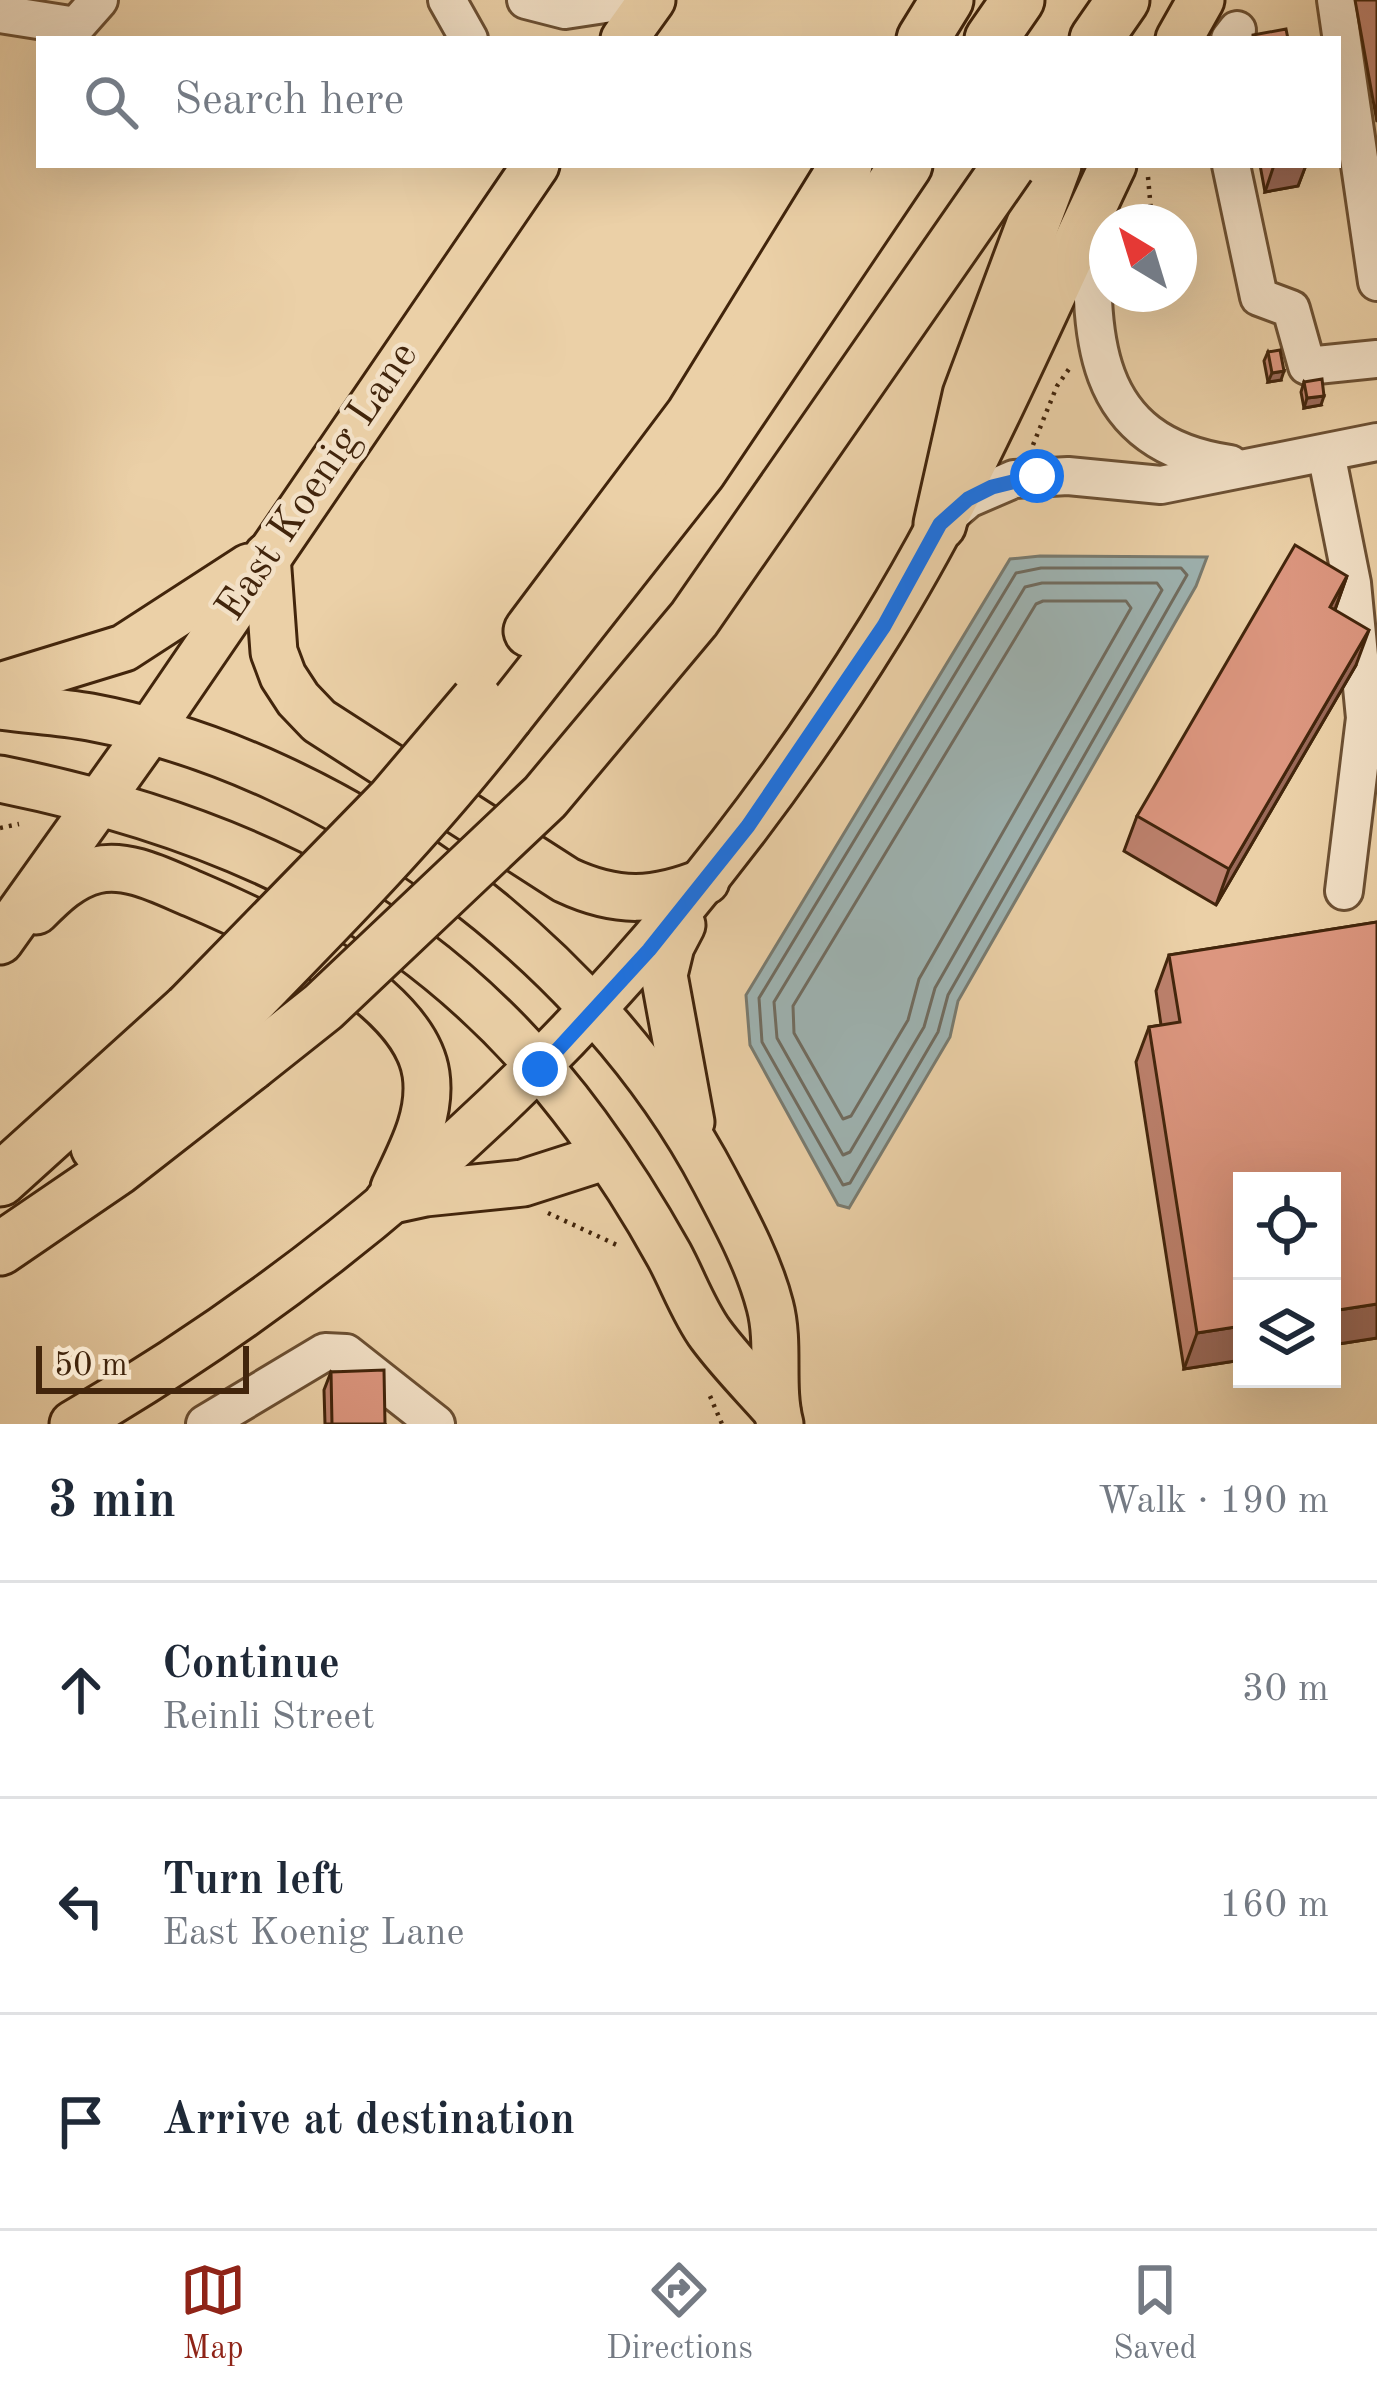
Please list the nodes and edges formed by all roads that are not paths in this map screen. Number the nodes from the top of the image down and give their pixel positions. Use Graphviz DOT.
graph roads {
  1 [pos="99,0"];
  2 [pos="447,0"];
  3 [pos="526,0"];
  4 [pos="631,0"];
  5 [pos="652,0"];
  6 [pos="947,0"];
  7 [pos="1018,0"];
  8 [pos="1123,0"];
  9 [pos="1202,0"];
  10 [pos="1336,0"];
  11 [pos="0,14"];
  12 [pos="467,36"];
  13 [pos="626,36"];
  14 [pos="925,36"];
  15 [pos="993,36"];
  16 [pos="1098,36"];
  17 [pos="1108,36"];
  18 [pos="1181,36"];
  19 [pos="534,168"];
  20 [pos="844,168"];
  21 [pos="904,168"];
  22 [pos="1007,168"];
  23 [pos="1053,168"];
  24 [pos="1232,168"];
  25 [pos="1104,185"];
  26 [pos="1377,282"];
  27 [pos="1377,358"];
  28 [pos="1377,442"];
  29 [pos="1326,453"];
  30 [pos="1257,467"];
  31 [pos="940,524"];
  32 [pos="267,556"];
  33 [pos="0,686"];
  34 [pos="0,706"];
  35 [pos="492,708"];
  36 [pos="148,732"];
  37 [pos="0,779"];
  38 [pos="100,800"];
  39 [pos="706,881"];
  40 [pos="1344,891"];
  41 [pos="0,941"];
  42 [pos="0,951"];
  43 [pos="594,1011"];
  44 [pos="219,1036"];
  45 [pos="540,1069"];
  46 [pos="695,1143"];
  47 [pos="607,1156"];
  48 [pos="0,1180"];
  49 [pos="388,1202"];
  50 [pos="0,1238"];
  51 [pos="0,1249"];
  52 [pos="778,1418"];
  53 [pos="73,1424"];
  54 [pos="205,1424"];
  55 [pos="436,1424"];
  1 -- 11 [label="street"];
  2 -- 12 [label="street"];
  3 -- 4 [label="street"];
  5 -- 13 [label="main road"];
  6 -- 14 [label="highway"];
  7 -- 15 [label="highway"];
  8 -- 16 [label="highway"];
  8 -- 17 [label="highway"];
  9 -- 18 [label="main road"];
  10 -- 26 [label="street"];
  19 -- 32 [label="main road, East Koenig Lane"];
  20 -- 35 [label="highway"];
  21 -- 35 [label="highway"];
  22 -- 44 [label="highway, bridge"];
  23 -- 31 [label="highway"];
  24 -- 27 [label="street"];
  25 -- 30 [label="street"];
  25 -- 31 [label="main road"];
  28 -- 29 [label="street"];
  29 -- 30 [label="street"];
  29 -- 40 [label="street"];
  30 -- 31 [label="street"];
  31 -- 39 [label="main road"];
  32 -- 33 [label="main road"];
  32 -- 36 [label="main road, East Koenig Lane"];
  32 -- 39 [label="main road"];
  34 -- 36 [label="main road"];
  35 -- 44 [label="highway, bridge"];
  36 -- 38 [label="main road, East Koenig Lane"];
  36 -- 43 [label="main road"];
  37 -- 38 [label="main road"];
  38 -- 41 [label="main road, East Koenig Lane"];
  38 -- 45 [label="main road"];
  39 -- 43 [label="main road"];
  39 -- 46 [label="main road"];
  42 -- 49 [label="main road"];
  43 -- 45 [label="main road"];
  43 -- 46 [label="main road"];
  44 -- 48 [label="highway"];
  44 -- 50 [label="highway"];
  44 -- 51 [label="highway"];
  45 -- 47 [label="main road"];
  45 -- 49 [label="main road"];
  46 -- 52 [label="main road"];
  47 -- 49 [label="main road"];
  47 -- 52 [label="main road"];
  49 -- 53 [label="main road"];
  54 -- 55 [label="street"];
}
